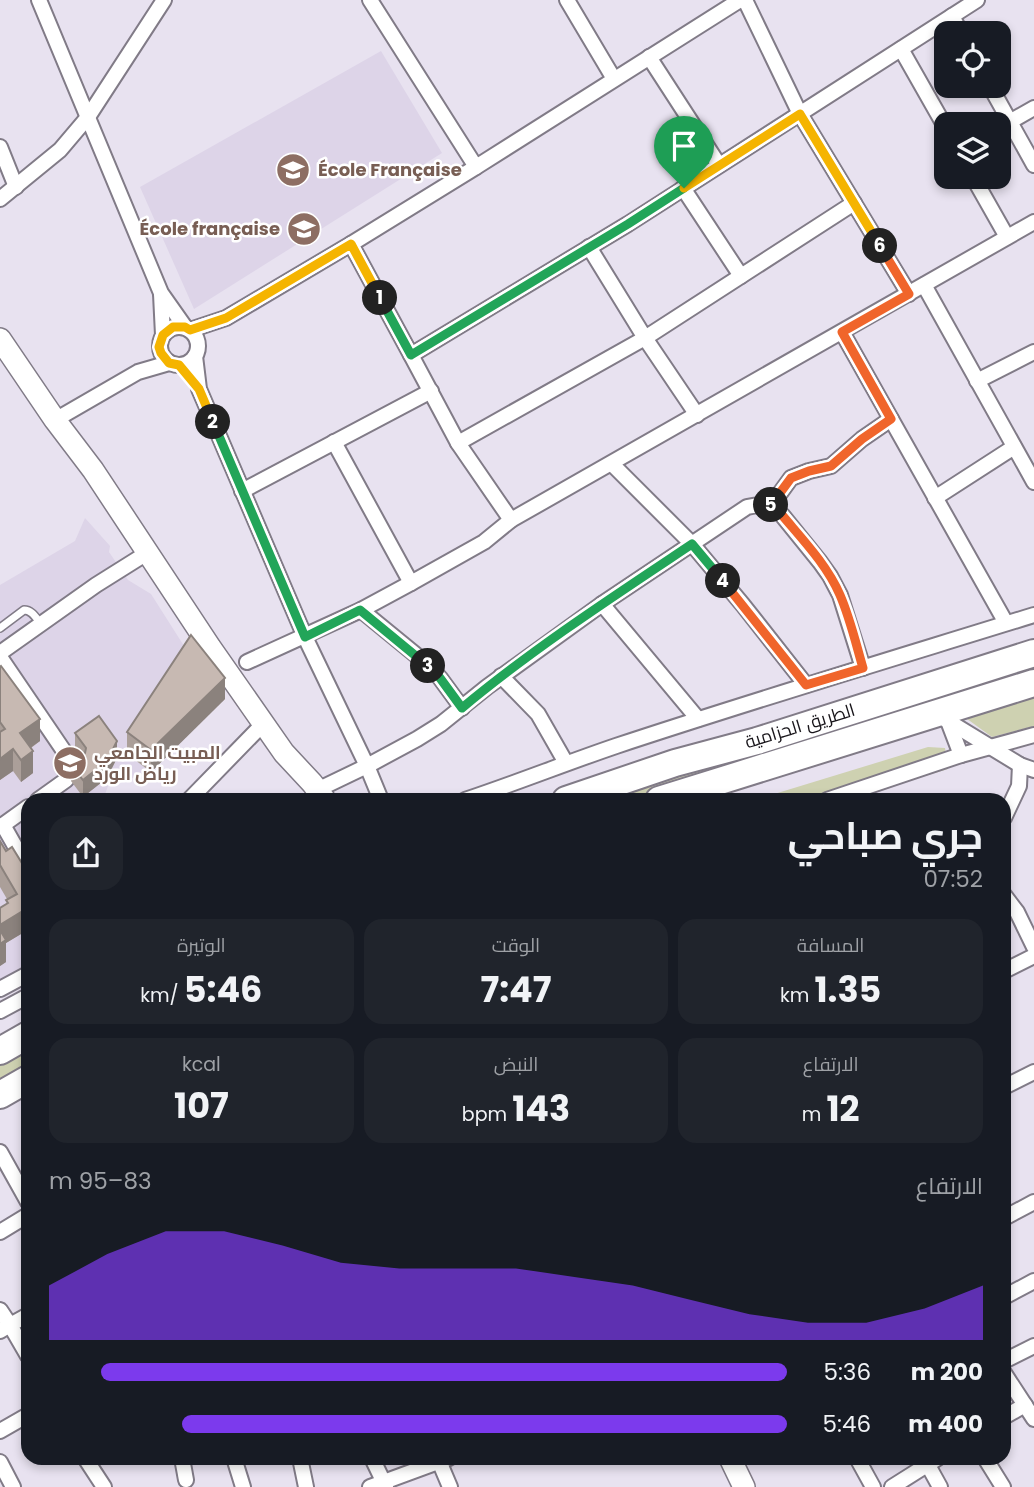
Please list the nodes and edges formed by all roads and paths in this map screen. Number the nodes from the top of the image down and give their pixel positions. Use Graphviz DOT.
graph roads {
  1 [pos="38,0"];
  2 [pos="164,0"];
  3 [pos="370,0"];
  4 [pos="567,0"];
  5 [pos="742,0"];
  6 [pos="977,0"];
  7 [pos="952,16"];
  8 [pos="955,21"];
  9 [pos="901,48"];
  10 [pos="649,57"];
  11 [pos="614,79"];
  12 [pos="1034,107"];
  13 [pos="937,112"];
  14 [pos="800,114"];
  15 [pos="88,117"];
  16 [pos="1011,121"];
  17 [pos="1011,133"];
  18 [pos="0,147"];
  19 [pos="719,165"];
  20 [pos="1034,165"];
  21 [pos="476,167"];
  22 [pos="16,187"];
  23 [pos="684,188"];
  24 [pos="980,189"];
  25 [pos="0,199"];
  26 [pos="854,204"];
  27 [pos="1034,222"];
  28 [pos="1007,237"];
  29 [pos="351,244"];
  30 [pos="589,247"];
  31 [pos="741,276"];
  32 [pos="924,285"];
  33 [pos="161,293"];
  34 [pos="909,294"];
  35 [pos="226,318"];
  36 [pos="187,328"];
  37 [pos="842,332"];
  38 [pos="645,338"];
  39 [pos="0,339"];
  40 [pos="161,341"];
  41 [pos="197,350"];
  42 [pos="1034,352"];
  43 [pos="411,355"];
  44 [pos="174,364"];
  45 [pos="138,372"];
  46 [pos="977,381"];
  47 [pos="199,389"];
  48 [pos="431,391"];
  49 [pos="697,415"];
  50 [pos="55,419"];
  51 [pos="891,419"];
  52 [pos="334,442"];
  53 [pos="458,443"];
  54 [pos="1014,447"];
  55 [pos="612,464"];
  56 [pos="1034,482"];
  57 [pos="242,491"];
  58 [pos="935,498"];
  59 [pos="770,507"];
  60 [pos="511,520"];
  61 [pos="692,544"];
  62 [pos="147,553"];
  63 [pos="411,583"];
  64 [pos="602,604"];
  65 [pos="360,610"];
  66 [pos="1034,615"];
  67 [pos="1006,623"];
  68 [pos="41,624"];
  69 [pos="0,628"];
  70 [pos="305,637"];
  71 [pos="1034,653"];
  72 [pos="0,655"];
  73 [pos="247,662"];
  74 [pos="863,668"];
  75 [pos="501,677"];
  76 [pos="1034,683"];
  77 [pos="806,685"];
  78 [pos="462,708"];
  79 [pos="943,718"];
  80 [pos="698,719"];
  81 [pos="263,724"];
  82 [pos="1034,735"];
  83 [pos="991,746"];
  84 [pos="961,755"];
  85 [pos="566,763"];
  86 [pos="367,766"];
  87 [pos="1027,768"];
  88 [pos="48,793"];
  89 [pos="196,793"];
  90 [pos="315,793"];
  91 [pos="322,793"];
  92 [pos="378,793"];
  93 [pos="487,793"];
  94 [pos="587,793"];
  95 [pos="680,793"];
  96 [pos="848,793"];
  97 [pos="1011,803"];
  98 [pos="21,812"];
  99 [pos="2,826"];
  100 [pos="21,857"];
  101 [pos="1011,904"];
  102 [pos="1034,947"];
  103 [pos="1034,956"];
  104 [pos="1011,968"];
  105 [pos="21,978"];
  106 [pos="0,989"];
  107 [pos="21,1000"];
  108 [pos="0,1011"];
  109 [pos="21,1039"];
  110 [pos="0,1051"];
  111 [pos="1034,1072"];
  112 [pos="21,1083"];
  113 [pos="1011,1084"];
  114 [pos="0,1095"];
  115 [pos="0,1152"];
  116 [pos="21,1190"];
  117 [pos="1034,1202"];
  118 [pos="1011,1214"];
  119 [pos="21,1219"];
  120 [pos="0,1232"];
  121 [pos="1034,1281"];
  122 [pos="1011,1293"];
  123 [pos="0,1310"];
  124 [pos="21,1319"];
  125 [pos="5,1328"];
  126 [pos="1034,1346"];
  127 [pos="21,1347"];
  128 [pos="1011,1358"];
  129 [pos="1011,1383"];
  130 [pos="1031,1413"];
  131 [pos="1011,1416"];
  132 [pos="21,1419"];
  133 [pos="0,1431"];
  134 [pos="0,1462"];
  135 [pos="90,1465"];
  136 [pos="183,1465"];
  137 [pos="236,1465"];
  138 [pos="301,1465"];
  139 [pos="374,1465"];
  140 [pos="431,1465"];
  141 [pos="445,1465"];
  142 [pos="733,1465"];
  143 [pos="861,1465"];
  144 [pos="923,1465"];
  145 [pos="932,1465"];
  146 [pos="989,1465"];
  147 [pos="186,1479"];
  148 [pos="380,1485"];
  149 [pos="13,1487"];
  150 [pos="104,1487"];
  151 [pos="243,1487"];
  152 [pos="306,1487"];
  153 [pos="450,1487"];
  154 [pos="744,1487"];
  155 [pos="873,1487"];
  156 [pos="892,1487"];
  157 [pos="940,1487"];
  158 [pos="1003,1487"];
  1 -- 15 [label="street"];
  2 -- 15 [label="street"];
  3 -- 21 [label="street"];
  4 -- 11 [label="street"];
  5 -- 10 [label="street"];
  5 -- 14 [label="street"];
  6 -- 7 [label="street"];
  7 -- 8 [label="street"];
  7 -- 9 [label="street"];
  9 -- 13 [label="street"];
  9 -- 14 [label="street"];
  10 -- 11 [label="street"];
  10 -- 19 [label="street"];
  11 -- 21 [label="street"];
  12 -- 16 [label="street"];
  14 -- 19 [label="street"];
  14 -- 26 [label="street"];
  15 -- 22 [label="street"];
  15 -- 33 [label="street"];
  17 -- 20 [label="street"];
  18 -- 22 [label="street"];
  19 -- 23 [label="street"];
  21 -- 29 [label="street"];
  22 -- 25 [label="street"];
  23 -- 30 [label="street"];
  23 -- 31 [label="street"];
  24 -- 28 [label="street"];
  26 -- 31 [label="street"];
  26 -- 34 [label="street"];
  27 -- 28 [label="street"];
  28 -- 32 [label="street"];
  29 -- 35 [label="street"];
  29 -- 43 [label="street"];
  30 -- 38 [label="street"];
  30 -- 43 [label="street"];
  31 -- 38 [label="street"];
  32 -- 34 [label="street"];
  32 -- 46 [label="street"];
  33 -- 36 [label="street"];
  33 -- 40 [label="street"];
  34 -- 37 [label="street"];
  35 -- 36 [label="street"];
  35 -- 41 [label="street"];
  36 -- 40 [label="street"];
  36 -- 41 [label="street"];
  37 -- 49 [label="street"];
  37 -- 51 [label="street"];
  38 -- 49 [label="street"];
  38 -- 53 [label="street"];
  39 -- 50 [label="main road"];
  40 -- 44 [label="street"];
  40 -- 45 [label="street"];
  41 -- 44 [label="street"];
  41 -- 47 [label="street"];
  42 -- 46 [label="street"];
  43 -- 48 [label="street"];
  44 -- 45 [label="street"];
  44 -- 47 [label="street"];
  45 -- 50 [label="street"];
  46 -- 54 [label="street"];
  47 -- 57 [label="street"];
  48 -- 52 [label="street"];
  48 -- 53 [label="street"];
  49 -- 55 [label="street"];
  50 -- 62 [label="main road"];
  51 -- 58 [label="street"];
  51 -- 59 [label="street"];
  52 -- 57 [label="street"];
  52 -- 63 [label="street"];
  53 -- 60 [label="street"];
  54 -- 56 [label="street"];
  54 -- 58 [label="street"];
  55 -- 60 [label="street"];
  55 -- 61 [label="street"];
  57 -- 70 [label="street"];
  58 -- 67 [label="street"];
  59 -- 61 [label="street"];
  59 -- 74 [label="street"];
  60 -- 63 [label="street"];
  61 -- 64 [label="street"];
  61 -- 77 [label="street"];
  62 -- 68 [label="street"];
  62 -- 81 [label="main road"];
  63 -- 65 [label="street"];
  64 -- 75 [label="street"];
  64 -- 80 [label="street"];
  65 -- 70 [label="street"];
  65 -- 78 [label="street"];
  66 -- 67 [label="street"];
  67 -- 74 [label="street"];
  68 -- 69 [label="lane"];
  68 -- 72 [label="street"];
  70 -- 73 [label="street"];
  70 -- 86 [label="street"];
  71 -- 94 [label="highway, الطريق الحزامية"];
  72 -- 88 [label="street"];
  74 -- 77 [label="street"];
  75 -- 78 [label="street"];
  75 -- 85 [label="street"];
  76 -- 79 [label="highway, الطريق الحزامية"];
  77 -- 80 [label="street"];
  78 -- 86 [label="street"];
  79 -- 83 [label="street"];
  79 -- 84 [label="street"];
  79 -- 95 [label="highway, الطريق الحزامية"];
  80 -- 85 [label="street"];
  81 -- 89 [label="street"];
  81 -- 90 [label="main road"];
  82 -- 83 [label="street"];
  83 -- 84 [label="street"];
  83 -- 87 [label="street"];
  84 -- 96 [label="street"];
  85 -- 93 [label="street"];
  86 -- 91 [label="street"];
  86 -- 92 [label="street"];
  87 -- 97 [label="street"];
  98 -- 99 [label="street"];
  99 -- 100 [label="street"];
  101 -- 102 [label="street"];
  103 -- 104 [label="street"];
  105 -- 106 [label="street"];
  107 -- 108 [label="street"];
  109 -- 110 [label="highway"];
  111 -- 113 [label="street"];
  112 -- 114 [label="highway"];
  115 -- 116 [label="street"];
  117 -- 118 [label="street"];
  119 -- 120 [label="street"];
  121 -- 122 [label="street"];
  123 -- 125 [label="street"];
  124 -- 125 [label="street"];
  125 -- 127 [label="street"];
  126 -- 128 [label="street"];
  129 -- 130 [label="street"];
  130 -- 131 [label="street"];
  132 -- 133 [label="street"];
  134 -- 149 [label="street"];
  135 -- 150 [label="street"];
  136 -- 147 [label="street"];
  137 -- 151 [label="street"];
  138 -- 152 [label="street"];
  139 -- 148 [label="street"];
  140 -- 148 [label="street"];
  141 -- 153 [label="street"];
  142 -- 154 [label="main road"];
  143 -- 155 [label="street"];
  144 -- 156 [label="street"];
  145 -- 157 [label="street"];
  146 -- 158 [label="street"];
}
